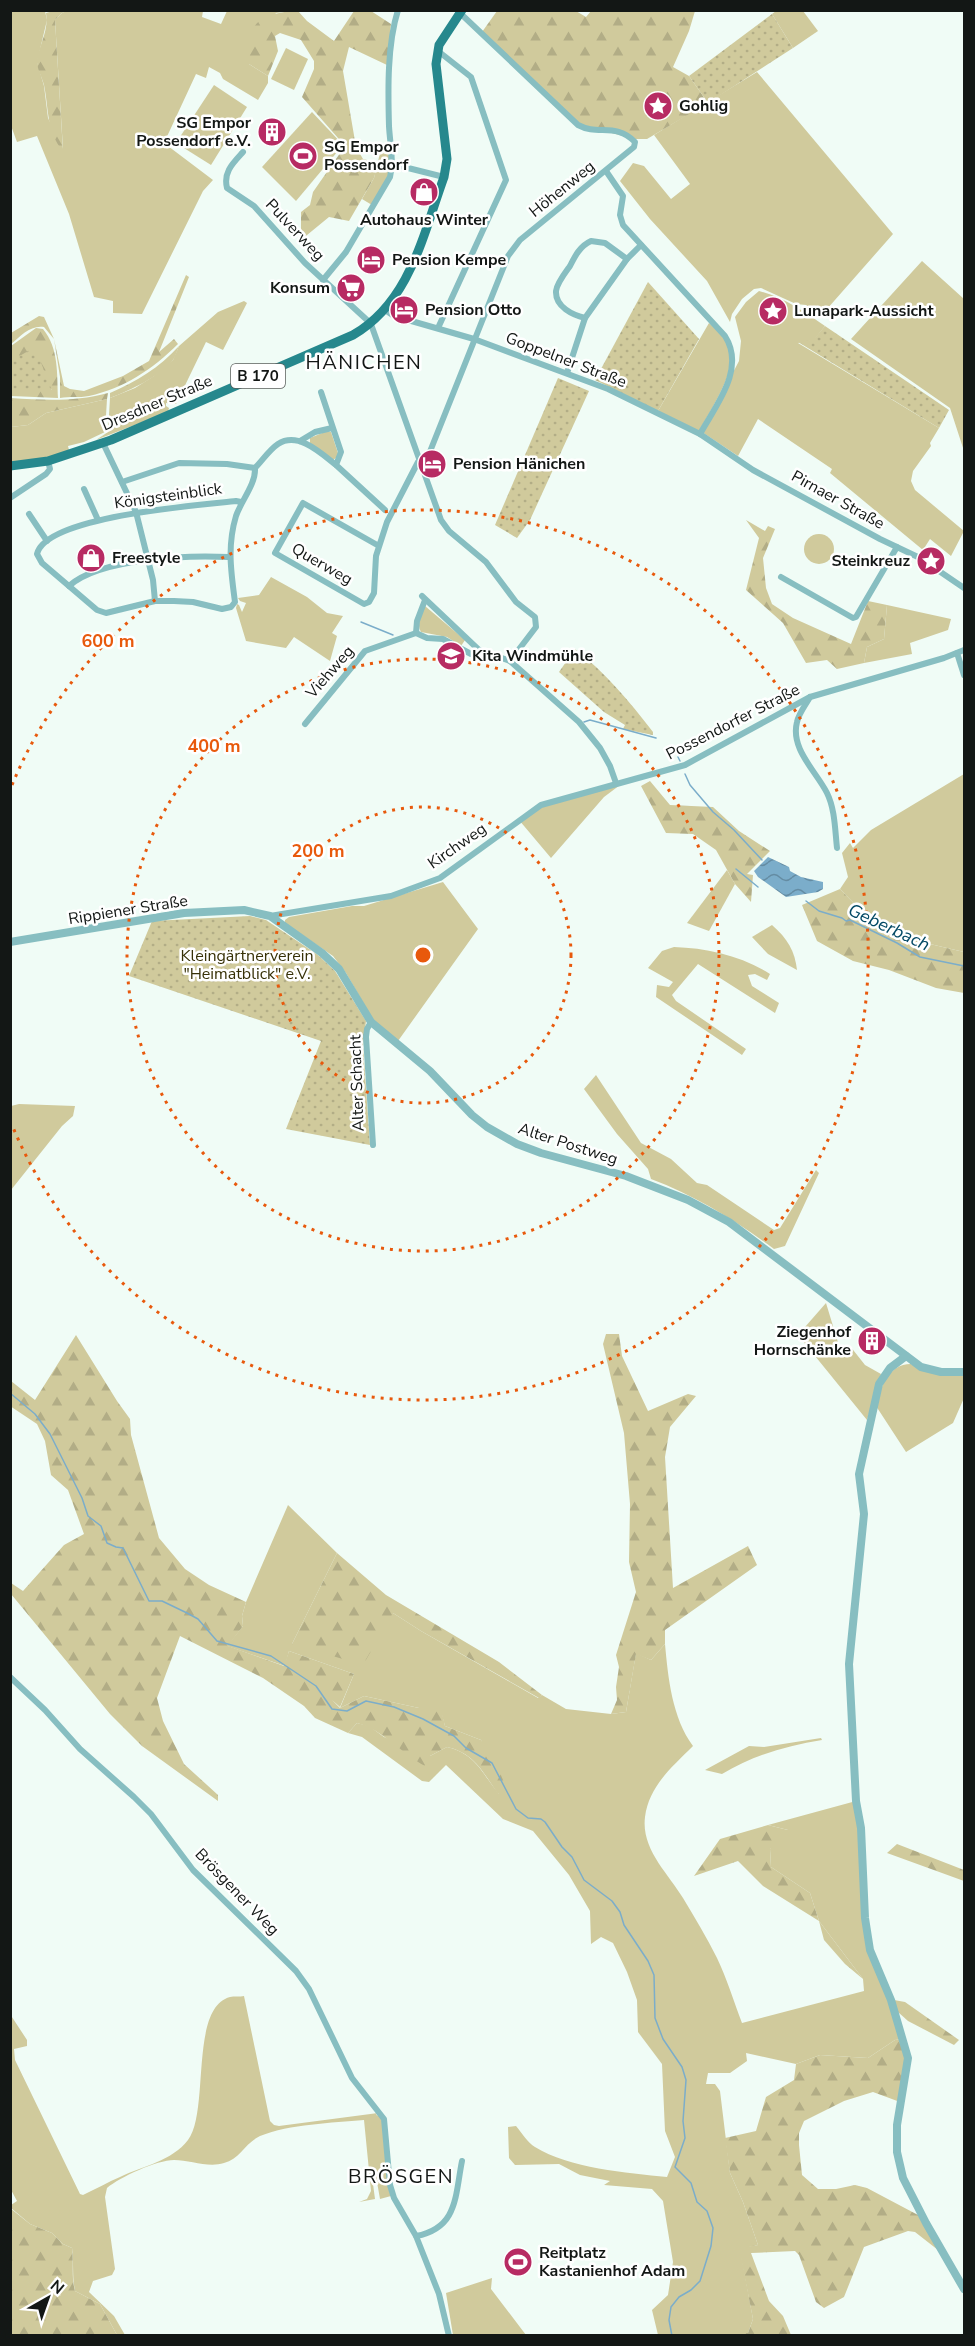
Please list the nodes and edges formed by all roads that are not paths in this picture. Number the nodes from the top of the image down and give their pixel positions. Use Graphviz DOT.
graph roads {
  1 [pos="398,10"];
  2 [pos="461,12"];
  3 [pos="438,51"];
  4 [pos="243,152"];
  5 [pos="392,164"];
  6 [pos="606,171"];
  7 [pos="444,177"];
  8 [pos="641,245"];
  9 [pos="627,260"];
  10 [pos="323,280"];
  11 [pos="385,310"];
  12 [pos="585,318"];
  13 [pos="370,324"];
  14 [pos="438,328"];
  15 [pos="474,339"];
  16 [pos="567,373"];
  17 [pos="321,392"];
  18 [pos="332,428"];
  19 [pos="700,434"];
  20 [pos="300,441"];
  21 [pos="103,443"];
  22 [pos="48,461"];
  23 [pos="418,462"];
  24 [pos="336,465"];
  25 [pos="10,466"];
  26 [pos="255,468"];
  27 [pos="122,482"];
  28 [pos="84,489"];
  29 [pos="10,498"];
  30 [pos="241,502"];
  31 [pos="385,510"];
  32 [pos="136,512"];
  33 [pos="29,514"];
  34 [pos="98,520"];
  35 [pos="47,541"];
  36 [pos="379,546"];
  37 [pos="897,547"];
  38 [pos="229,557"];
  39 [pos="148,560"];
  40 [pos="781,577"];
  41 [pos="69,586"];
  42 [pos="964,588"];
  43 [pos="154,601"];
  44 [pos="416,633"];
  45 [pos="479,650"];
  46 [pos="964,650"];
  47 [pos="957,653"];
  48 [pos="510,661"];
  49 [pos="964,675"];
  50 [pos="810,697"];
  51 [pos="306,723"];
  52 [pos="616,783"];
  53 [pos="837,848"];
  54 [pos="270,916"];
  55 [pos="10,942"];
  56 [pos="371,1022"];
  57 [pos="373,1145"];
  58 [pos="906,1356"];
  59 [pos="964,1372"];
  60 [pos="10,1677"];
  61 [pos="462,2161"];
  62 [pos="416,2236"];
  63 [pos="964,2289"];
  64 [pos="448,2336"];
  1 -- 5 [label="street"];
  2 -- 3 [label="main road, B 170"];
  2 -- 6 [label="street, Höhenweg"];
  3 -- 7 [label="main road, Dresdner Straße / B 170"];
  3 -- 14 [label="street"];
  4 -- 10 [label="street, Pulverweg"];
  5 -- 7 [label="street"];
  5 -- 10 [label="street"];
  6 -- 8 [label="street"];
  6 -- 15 [label="street, Höhenweg"];
  7 -- 11 [label="main road, Dresdner Straße / B 170"];
  8 -- 9 [label="street"];
  8 -- 19 [label="street"];
  9 -- 12 [label="street"];
  9 -- 12 [label="street"];
  10 -- 13 [label="street, Pulverweg"];
  11 -- 13 [label="main road, Dresdner Straße / B 170"];
  11 -- 14 [label="street, Goppelner Straße"];
  12 -- 16 [label="street"];
  13 -- 21 [label="main road, Dresdner Straße / B 170"];
  13 -- 23 [label="street"];
  14 -- 15 [label="street, Goppelner Straße"];
  15 -- 16 [label="street, Goppelner Straße"];
  15 -- 23 [label="street, Höhenweg"];
  16 -- 19 [label="street, Goppelner Straße"];
  17 -- 18 [label="street"];
  18 -- 20 [label="street"];
  18 -- 24 [label="street"];
  19 -- 37 [label="street, Pirnaer Straße"];
  20 -- 24 [label="street"];
  20 -- 26 [label="street"];
  21 -- 22 [label="main road, Dresdner Straße / B 170"];
  21 -- 27 [label="street"];
  22 -- 25 [label="main road, Dresdner Straße / B 170"];
  22 -- 29 [label="street"];
  23 -- 36 [label="street, Querweg"];
  23 -- 48 [label="street"];
  24 -- 31 [label="street"];
  26 -- 27 [label="street"];
  26 -- 30 [label="street"];
  27 -- 32 [label="street"];
  28 -- 34 [label="street, Königsteinblick"];
  30 -- 32 [label="street, Königsteinblick"];
  30 -- 38 [label="street"];
  32 -- 34 [label="street, Königsteinblick"];
  32 -- 39 [label="street"];
  33 -- 35 [label="street"];
  34 -- 35 [label="street, Königsteinblick"];
  35 -- 41 [label="street"];
  36 -- 36 [label="street, Querweg"];
  37 -- 40 [label="street"];
  37 -- 42 [label="street, Pirnaer Straße"];
  38 -- 39 [label="street"];
  38 -- 43 [label="street"];
  39 -- 41 [label="street"];
  39 -- 43 [label="street"];
  41 -- 43 [label="street"];
  44 -- 45 [label="street"];
  44 -- 45 [label="street"];
  44 -- 51 [label="street, Viehweg"];
  45 -- 48 [label="street"];
  46 -- 47 [label="street, Possendorfer Straße"];
  47 -- 49 [label="street"];
  47 -- 50 [label="street, Possendorfer Straße"];
  48 -- 52 [label="street"];
  50 -- 52 [label="street, Possendorfer Straße"];
  50 -- 53 [label="street"];
  52 -- 54 [label="street, Kirchweg"];
  54 -- 55 [label="street, Rippiener Straße"];
  54 -- 56 [label="street, Alter Postweg"];
  56 -- 57 [label="street, Alter Schacht"];
  56 -- 58 [label="street, Alter Postweg"];
  58 -- 59 [label="street"];
  58 -- 63 [label="street"];
  60 -- 62 [label="street, Brösgener Weg"];
  61 -- 62 [label="street"];
  62 -- 64 [label="street"];
}
